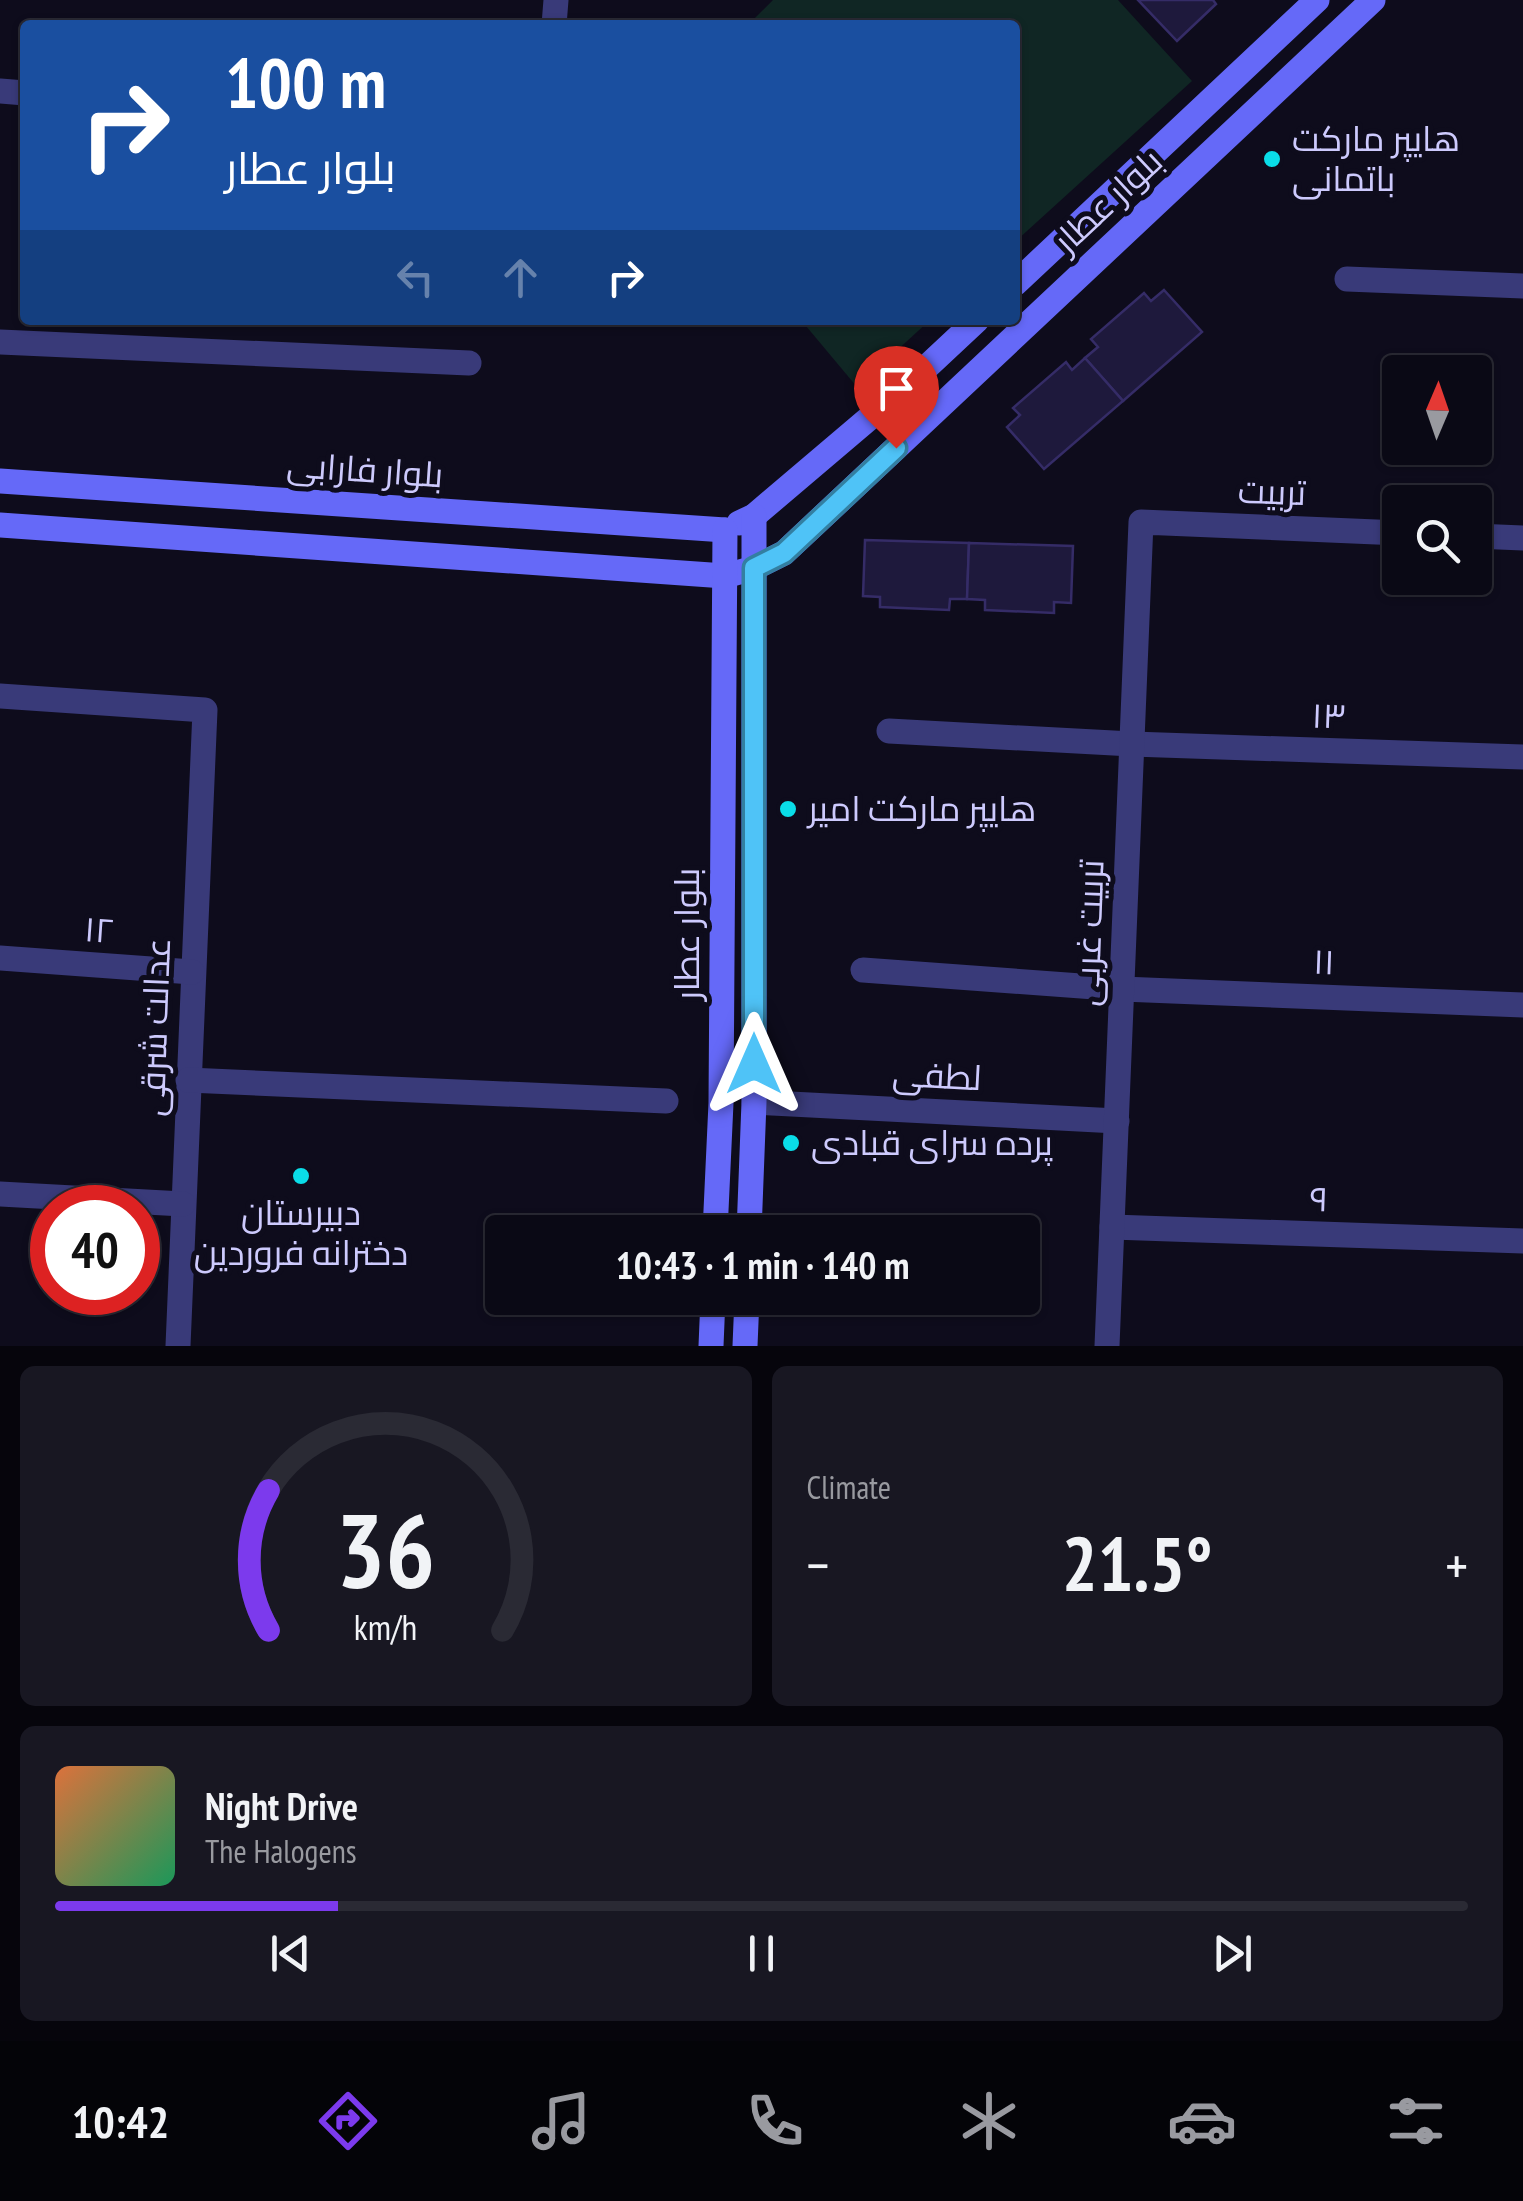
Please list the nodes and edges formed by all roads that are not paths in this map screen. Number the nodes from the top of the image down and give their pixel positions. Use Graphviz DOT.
graph roads {
  1 [pos="1317,0"];
  2 [pos="1373,0"];
  3 [pos="1020,279"];
  4 [pos="1347,279"];
  5 [pos="1523,286"];
  6 [pos="972,325"];
  7 [pos="0,342"];
  8 [pos="469,363"];
  9 [pos="0,481"];
  10 [pos="754,516"];
  11 [pos="1141,522"];
  12 [pos="0,524"];
  13 [pos="726,530"];
  14 [pos="1382,531"];
  15 [pos="1492,537"];
  16 [pos="1523,538"];
  17 [pos="754,568"];
  18 [pos="725,576"];
  19 [pos="0,696"];
  20 [pos="889,731"];
  21 [pos="1132,744"];
  22 [pos="1523,758"];
  23 [pos="0,958"];
  24 [pos="863,970"];
  25 [pos="192,972"];
  26 [pos="1122,988"];
  27 [pos="1523,1004"];
  28 [pos="188,1080"];
  29 [pos="666,1101"];
  30 [pos="754,1102"];
  31 [pos="1116,1120"];
  32 [pos="0,1194"];
  33 [pos="183,1204"];
  34 [pos="717,1215"];
  35 [pos="750,1215"];
  36 [pos="1112,1227"];
  37 [pos="1523,1241"];
  38 [pos="712,1315"];
  39 [pos="746,1315"];
  40 [pos="178,1346"];
  41 [pos="711,1346"];
  42 [pos="745,1346"];
  43 [pos="1107,1346"];
  1 -- 3 [label="street, بلوار عطار"];
  2 -- 17 [label="street, بلوار عطار"];
  4 -- 5 [label="street"];
  6 -- 10 [label="street"];
  7 -- 8 [label="street"];
  9 -- 13 [label="street, بلوار فارابی"];
  10 -- 13 [label="street"];
  10 -- 17 [label="street, بلوار عطار"];
  11 -- 14 [label="street, تربیت"];
  11 -- 21 [label="street, تربیت غربی"];
  12 -- 18 [label="street"];
  13 -- 18 [label="street, بلوار عطار"];
  15 -- 16 [label="street"];
  17 -- 18 [label="street, بلوار عطار"];
  17 -- 30 [label="street, بلوار عطار"];
  18 -- 34 [label="street, بلوار عطار"];
  19 -- 25 [label="street, عدالت شرقی"];
  20 -- 21 [label="street, ۱۳"];
  21 -- 22 [label="street, ۱۳"];
  21 -- 26 [label="street, تربیت غربی"];
  23 -- 25 [label="street, ۱۲"];
  24 -- 26 [label="street, ۱۱"];
  25 -- 28 [label="street, عدالت شرقی"];
  26 -- 27 [label="street, ۱۱"];
  26 -- 31 [label="street, تربیت غربی"];
  28 -- 29 [label="street"];
  28 -- 33 [label="street, عدالت شرقی"];
  30 -- 31 [label="street, لطفی"];
  30 -- 35 [label="street, بلوار عطار"];
  31 -- 36 [label="street, تربیت غربی"];
  32 -- 33 [label="street"];
  33 -- 40 [label="street, عدالت شرقی"];
  36 -- 37 [label="street, ۹"];
  36 -- 43 [label="street, تربیت غربی"];
  38 -- 41 [label="street"];
  39 -- 42 [label="street"];
}
